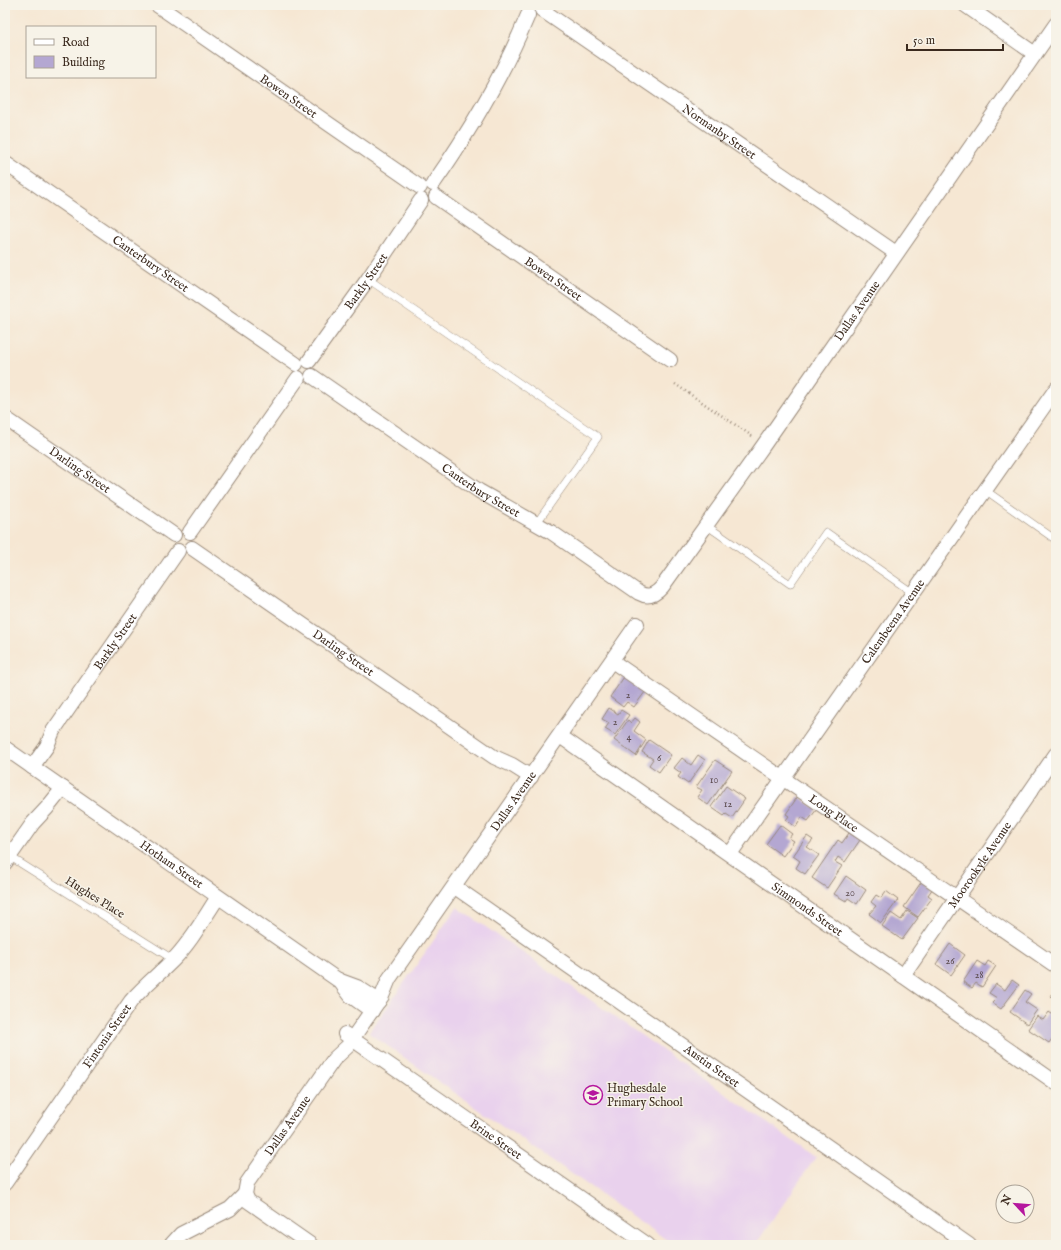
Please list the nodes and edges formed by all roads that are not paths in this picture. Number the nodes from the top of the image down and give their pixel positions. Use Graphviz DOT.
graph roads {
  1 [pos="157,5"];
  2 [pos="964,5"];
  3 [pos="543,7"];
  4 [pos="524,10"];
  5 [pos="1056,24"];
  6 [pos="1035,54"];
  7 [pos="5,163"];
  8 [pos="428,192"];
  9 [pos="896,253"];
  10 [pos="368,279"];
  11 [pos="670,360"];
  12 [pos="304,370"];
  13 [pos="1056,389"];
  14 [pos="5,418"];
  15 [pos="985,490"];
  16 [pos="536,524"];
  17 [pos="706,525"];
  18 [pos="190,532"];
  19 [pos="174,535"];
  20 [pos="1056,540"];
  21 [pos="192,548"];
  22 [pos="178,551"];
  23 [pos="913,593"];
  24 [pos="654,594"];
  25 [pos="637,624"];
  26 [pos="612,661"];
  27 [pos="560,736"];
  28 [pos="5,748"];
  29 [pos="1056,754"];
  30 [pos="29,765"];
  31 [pos="784,778"];
  32 [pos="528,781"];
  33 [pos="59,785"];
  34 [pos="730,854"];
  35 [pos="6,858"];
  36 [pos="454,887"];
  37 [pos="218,897"];
  38 [pos="956,898"];
  39 [pos="174,960"];
  40 [pos="1056,966"];
  41 [pos="903,976"];
  42 [pos="372,1003"];
  43 [pos="348,1037"];
  44 [pos="1056,1083"];
  45 [pos="5,1183"];
  46 [pos="245,1194"];
  47 [pos="171,1245"];
  48 [pos="311,1245"];
  49 [pos="648,1245"];
  50 [pos="969,1245"];
  1 -- 8 [label="street, Bowen Street"];
  2 -- 6 [label="street"];
  3 -- 4 [label="street"];
  3 -- 9 [label="street, Normanby Street"];
  4 -- 8 [label="street, Barkly Street"];
  5 -- 6 [label="street, Dallas Avenue"];
  6 -- 9 [label="street, Dallas Avenue"];
  7 -- 12 [label="street, Canterbury Street"];
  8 -- 10 [label="street, Barkly Street"];
  8 -- 11 [label="street, Bowen Street"];
  9 -- 17 [label="street, Dallas Avenue"];
  10 -- 12 [label="street, Barkly Street"];
  10 -- 16 [label="lane"];
  12 -- 16 [label="street, Canterbury Street"];
  12 -- 18 [label="street, Barkly Street"];
  13 -- 15 [label="street, Calembeena Avenue"];
  14 -- 19 [label="street, Darling Street"];
  15 -- 20 [label="lane"];
  15 -- 23 [label="street, Calembeena Avenue"];
  16 -- 24 [label="street, Canterbury Street"];
  17 -- 23 [label="lane"];
  17 -- 24 [label="street, Dallas Avenue"];
  18 -- 19 [label="street"];
  18 -- 21 [label="street"];
  19 -- 22 [label="street"];
  21 -- 22 [label="street"];
  21 -- 32 [label="street, Darling Street"];
  22 -- 30 [label="street, Barkly Street"];
  23 -- 31 [label="street, Calembeena Avenue"];
  25 -- 26 [label="street, Dallas Avenue"];
  26 -- 27 [label="street, Dallas Avenue"];
  26 -- 31 [label="street, Long Place"];
  27 -- 32 [label="street, Dallas Avenue"];
  27 -- 34 [label="street, Simmonds Street"];
  28 -- 30 [label="street, Hotham Street"];
  29 -- 38 [label="street, Moorookyle Avenue"];
  30 -- 33 [label="street, Hotham Street"];
  31 -- 34 [label="street, Calembeena Avenue"];
  31 -- 38 [label="street, Long Place"];
  32 -- 36 [label="street, Dallas Avenue"];
  33 -- 35 [label="street"];
  33 -- 37 [label="street, Hotham Street"];
  34 -- 41 [label="street, Simmonds Street"];
  35 -- 39 [label="lane, Hughes Place"];
  36 -- 42 [label="street, Dallas Avenue"];
  36 -- 50 [label="street, Austin Street"];
  37 -- 39 [label="street, Fintonia Street"];
  37 -- 42 [label="street, Hotham Street"];
  38 -- 40 [label="street, Long Place"];
  38 -- 41 [label="street, Moorookyle Avenue"];
  39 -- 45 [label="street, Fintonia Street"];
  41 -- 44 [label="street, Simmonds Street"];
  42 -- 43 [label="street, Dallas Avenue"];
  43 -- 46 [label="street, Dallas Avenue"];
  43 -- 49 [label="street, Brine Street"];
  46 -- 47 [label="street"];
  46 -- 48 [label="street"];
}
